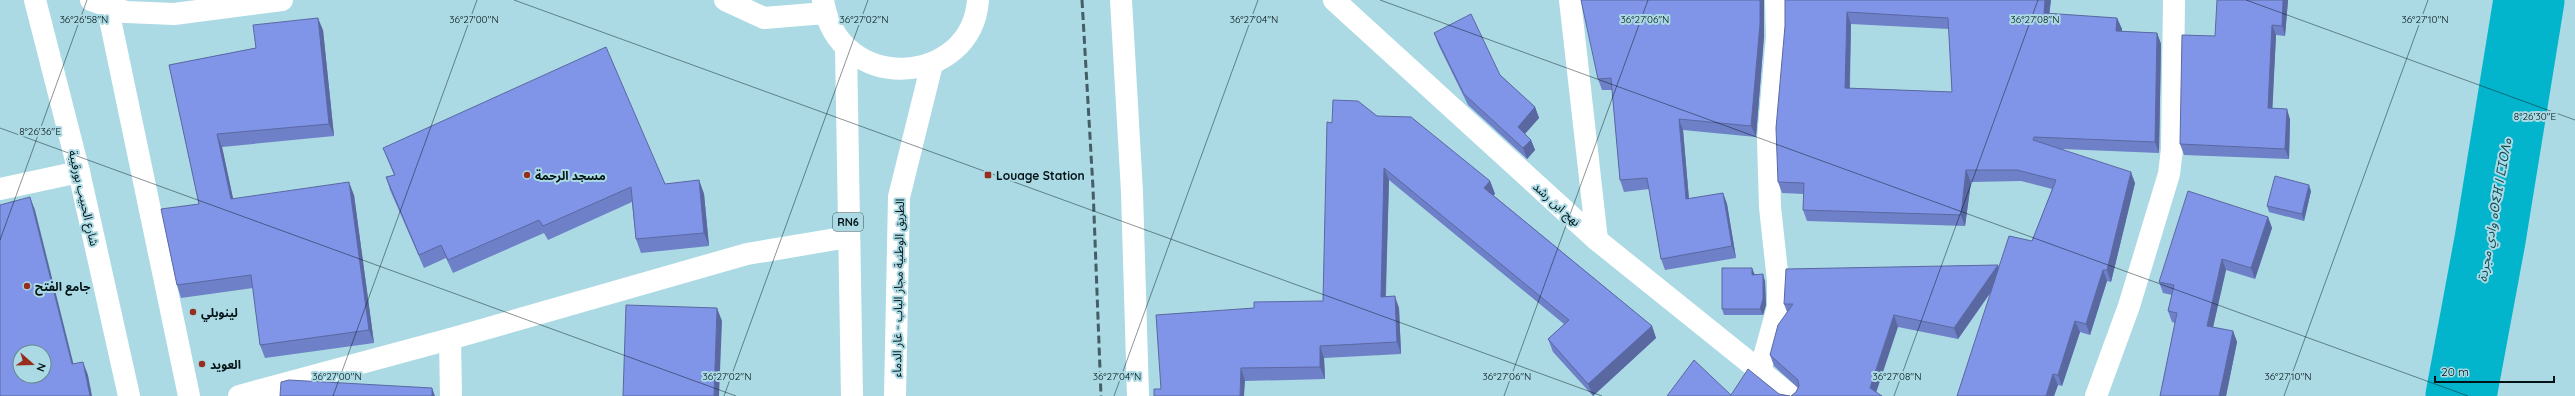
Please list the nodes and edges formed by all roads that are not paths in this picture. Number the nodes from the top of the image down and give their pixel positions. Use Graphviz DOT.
graph roads {
  1 [pos="35,0"];
  2 [pos="282,0"];
  3 [pos="725,0"];
  4 [pos="1121,0"];
  5 [pos="1334,0"];
  6 [pos="1570,0"];
  7 [pos="1776,0"];
  8 [pos="2174,0"];
  9 [pos="102,2"];
  10 [pos="980,3"];
  11 [pos="824,6"];
  12 [pos="846,48"];
  13 [pos="932,64"];
  14 [pos="78,172"];
  15 [pos="0,190"];
  16 [pos="848,237"];
  17 [pos="1597,240"];
  18 [pos="450,339"];
  19 [pos="1760,371"];
  20 [pos="129,396"];
  21 [pos="189,396"];
  22 [pos="239,396"];
  23 [pos="451,396"];
  24 [pos="852,396"];
  25 [pos="895,396"];
  26 [pos="1138,396"];
  27 [pos="1791,396"];
  28 [pos="2096,396"];
  1 -- 14 [label="street, شارع الحبيب بورقيبة"];
  2 -- 9 [label="street"];
  3 -- 11 [label="street"];
  4 -- 26 [label="street"];
  5 -- 17 [label="street, نهج ابن رشد"];
  6 -- 17 [label="street"];
  7 -- 19 [label="street"];
  8 -- 28 [label="street"];
  9 -- 21 [label="street"];
  10 -- 13 [label="street"];
  11 -- 12 [label="street"];
  12 -- 13 [label="street"];
  12 -- 16 [label="street, RN6"];
  13 -- 25 [label="street, الطريق الوطنية مجاز الباب - غار الدماء"];
  14 -- 15 [label="street"];
  14 -- 20 [label="street, شارع الحبيب بورقيبة"];
  16 -- 18 [label="street"];
  16 -- 24 [label="street, RN6"];
  17 -- 19 [label="street, نهج ابن رشد"];
  18 -- 22 [label="street"];
  18 -- 23 [label="street"];
  19 -- 27 [label="street, نهج ابن رشد"];
}
